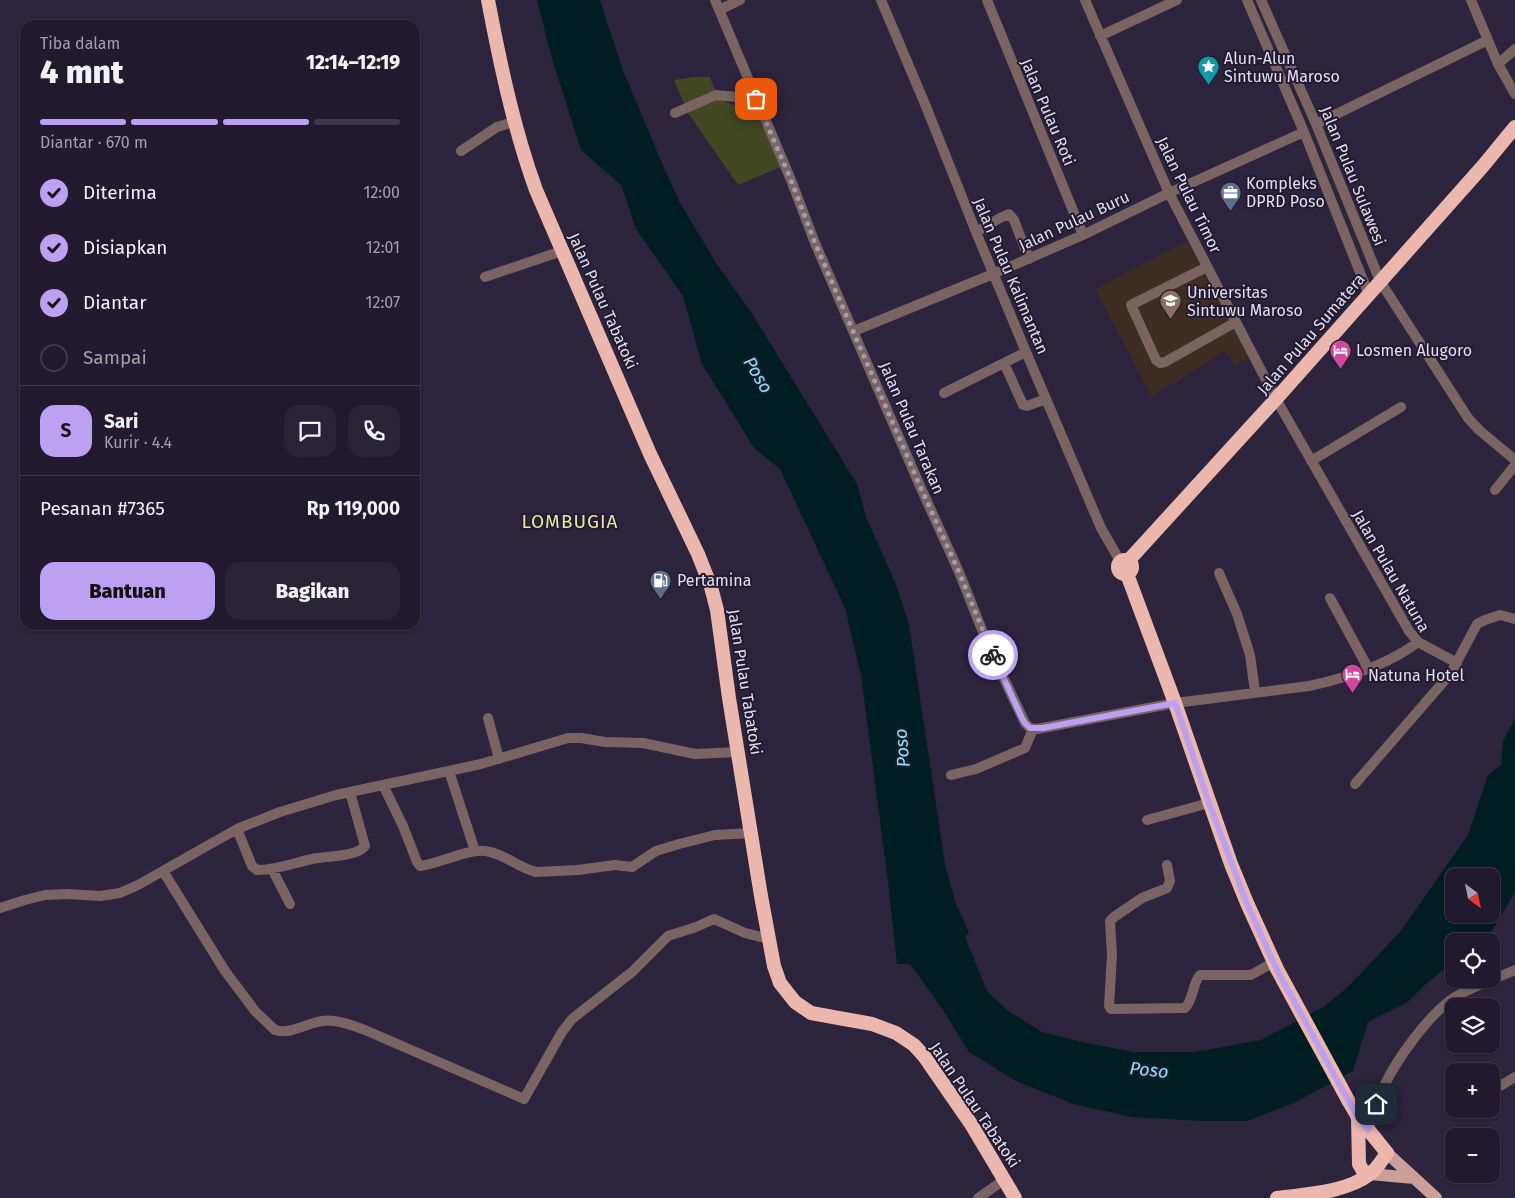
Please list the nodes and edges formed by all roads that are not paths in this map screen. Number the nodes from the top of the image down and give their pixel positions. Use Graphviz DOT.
graph roads {
  1 [pos="488,0"];
  2 [pos="740,0"];
  3 [pos="881,0"];
  4 [pos="987,0"];
  5 [pos="1085,0"];
  6 [pos="1177,0"];
  7 [pos="1247,0"];
  8 [pos="1261,0"];
  9 [pos="1471,0"];
  10 [pos="717,5"];
  11 [pos="1100,36"];
  12 [pos="1488,40"];
  13 [pos="1515,49"];
  14 [pos="1285,55"];
  15 [pos="1274,60"];
  16 [pos="1498,64"];
  17 [pos="1515,94"];
  18 [pos="756,99"];
  19 [pos="675,113"];
  20 [pos="516,121"];
  21 [pos="1316,124"];
  22 [pos="1515,127"];
  23 [pos="1304,132"];
  24 [pos="461,151"];
  25 [pos="1169,192"];
  26 [pos="976,232"];
  27 [pos="1083,235"];
  28 [pos="1361,236"];
  29 [pos="1348,240"];
  30 [pos="562,251"];
  31 [pos="1029,259"];
  32 [pos="1207,267"];
  33 [pos="993,274"];
  34 [pos="485,277"];
  35 [pos="1380,281"];
  36 [pos="1369,295"];
  37 [pos="1236,322"];
  38 [pos="854,331"];
  39 [pos="1026,352"];
  40 [pos="1004,363"];
  41 [pos="944,393"];
  42 [pos="1046,399"];
  43 [pos="1276,399"];
  44 [pos="1401,407"];
  45 [pos="1515,460"];
  46 [pos="1311,461"];
  47 [pos="1515,465"];
  48 [pos="1495,490"];
  49 [pos="1126,565"];
  50 [pos="1220,573"];
  51 [pos="1330,598"];
  52 [pos="1515,619"];
  53 [pos="1418,642"];
  54 [pos="1457,663"];
  55 [pos="1368,668"];
  56 [pos="1255,692"];
  57 [pos="1175,703"];
  58 [pos="488,718"];
  59 [pos="1033,729"];
  60 [pos="738,752"];
  61 [pos="499,759"];
  62 [pos="449,771"];
  63 [pos="951,775"];
  64 [pos="1355,784"];
  65 [pos="383,785"];
  66 [pos="350,792"];
  67 [pos="1209,803"];
  68 [pos="1147,820"];
  69 [pos="237,829"];
  70 [pos="752,833"];
  71 [pos="475,851"];
  72 [pos="1167,865"];
  73 [pos="272,869"];
  74 [pos="163,870"];
  75 [pos="290,904"];
  76 [pos="0,908"];
  77 [pos="769,940"];
  78 [pos="1276,966"];
  79 [pos="1515,970"];
  80 [pos="1515,1077"];
  81 [pos="1500,1086"];
  82 [pos="1358,1117"];
  83 [pos="1372,1135"];
  84 [pos="1387,1153"];
  85 [pos="1359,1164"];
  86 [pos="1370,1174"];
  87 [pos="1003,1178"];
  88 [pos="1414,1178"];
  89 [pos="1354,1182"];
  90 [pos="978,1198"];
  91 [pos="1015,1198"];
  92 [pos="1277,1198"];
  93 [pos="1436,1198"];
  1 -- 20 [label="highway, Jalan Pulau Tabatoki"];
  2 -- 10 [label="street"];
  3 -- 26 [label="street, Jalan Pulau Kalimantan"];
  4 -- 27 [label="street, Jalan Pulau Roti"];
  5 -- 11 [label="street, Jalan Pulau Timor"];
  6 -- 11 [label="street"];
  7 -- 15 [label="street, Jalan Pulau Sulawesi"];
  8 -- 14 [label="street, Jalan Pulau Sulawesi"];
  9 -- 12 [label="street"];
  10 -- 18 [label="street, Jalan Pulau Tarakan"];
  11 -- 25 [label="street, Jalan Pulau Timor"];
  12 -- 16 [label="street"];
  12 -- 21 [label="street"];
  13 -- 16 [label="street"];
  14 -- 15 [label="street"];
  14 -- 21 [label="street, Jalan Pulau Sulawesi"];
  15 -- 23 [label="street, Jalan Pulau Sulawesi"];
  16 -- 17 [label="street"];
  18 -- 19 [label="street"];
  18 -- 38 [label="street, Jalan Pulau Tarakan"];
  20 -- 24 [label="street"];
  20 -- 30 [label="highway, Jalan Pulau Tabatoki"];
  21 -- 28 [label="street, Jalan Pulau Sulawesi"];
  22 -- 35 [label="highway, Jalan Pulau Sumatera"];
  23 -- 25 [label="street, Jalan Pulau Buru"];
  23 -- 29 [label="street, Jalan Pulau Sulawesi"];
  25 -- 27 [label="street, Jalan Pulau Buru"];
  25 -- 32 [label="street, Jalan Pulau Timor"];
  26 -- 31 [label="street"];
  26 -- 33 [label="street, Jalan Pulau Kalimantan"];
  27 -- 31 [label="street, Jalan Pulau Buru"];
  28 -- 29 [label="street"];
  28 -- 35 [label="street, Jalan Pulau Sulawesi"];
  29 -- 36 [label="street, Jalan Pulau Sulawesi"];
  30 -- 34 [label="street"];
  30 -- 60 [label="highway, Jalan Pulau Tabatoki"];
  31 -- 33 [label="street, Jalan Pulau Buru"];
  32 -- 37 [label="street, Jalan Pulau Timor"];
  32 -- 37 [label="street"];
  33 -- 38 [label="street, Jalan Pulau Buru"];
  33 -- 39 [label="street, Jalan Pulau Kalimantan"];
  35 -- 36 [label="highway, Jalan Pulau Sumatera"];
  35 -- 45 [label="street, Jalan Pulau Sulawesi"];
  36 -- 43 [label="highway, Jalan Pulau Sumatera"];
  37 -- 43 [label="street, Jalan Pulau Timor"];
  38 -- 59 [label="street, Jalan Pulau Tarakan"];
  39 -- 40 [label="street"];
  39 -- 42 [label="street, Jalan Pulau Kalimantan"];
  40 -- 41 [label="street"];
  40 -- 42 [label="street"];
  42 -- 49 [label="street, Jalan Pulau Kalimantan"];
  43 -- 46 [label="street, Jalan Pulau Natuna"];
  43 -- 49 [label="highway, Jalan Pulau Sumatera"];
  44 -- 46 [label="street"];
  46 -- 53 [label="street, Jalan Pulau Natuna"];
  47 -- 48 [label="street"];
  49 -- 57 [label="highway"];
  50 -- 56 [label="street"];
  51 -- 55 [label="street"];
  52 -- 54 [label="street"];
  53 -- 54 [label="street"];
  53 -- 55 [label="street, Jalan Pulau Natuna"];
  54 -- 64 [label="street"];
  55 -- 56 [label="street, Jalan Pulau Natuna"];
  56 -- 57 [label="street, Jalan Pulau Natuna"];
  57 -- 59 [label="street"];
  57 -- 67 [label="highway"];
  58 -- 61 [label="street"];
  59 -- 63 [label="street"];
  60 -- 61 [label="street"];
  60 -- 70 [label="highway, Jalan Pulau Tabatoki"];
  61 -- 62 [label="street"];
  62 -- 65 [label="street"];
  62 -- 71 [label="street"];
  65 -- 66 [label="street"];
  65 -- 71 [label="street"];
  66 -- 69 [label="street"];
  66 -- 73 [label="street"];
  67 -- 68 [label="street"];
  67 -- 78 [label="highway"];
  69 -- 73 [label="street"];
  69 -- 74 [label="street"];
  70 -- 71 [label="street"];
  70 -- 77 [label="highway, Jalan Pulau Tabatoki"];
  72 -- 78 [label="street"];
  73 -- 75 [label="street"];
  74 -- 76 [label="street"];
  74 -- 77 [label="street"];
  77 -- 87 [label="highway, Jalan Pulau Tabatoki"];
  78 -- 82 [label="highway"];
  79 -- 83 [label="street"];
  80 -- 81 [label="street"];
  82 -- 83 [label="highway"];
  82 -- 85 [label="highway"];
  83 -- 84 [label="highway"];
  83 -- 85 [label="highway"];
  84 -- 86 [label="highway"];
  84 -- 88 [label="main road"];
  85 -- 86 [label="highway"];
  85 -- 89 [label="highway"];
  86 -- 88 [label="main road"];
  86 -- 89 [label="highway"];
  87 -- 90 [label="street"];
  87 -- 91 [label="highway, Jalan Pulau Tabatoki"];
  88 -- 93 [label="main road"];
  89 -- 92 [label="highway"];
}
